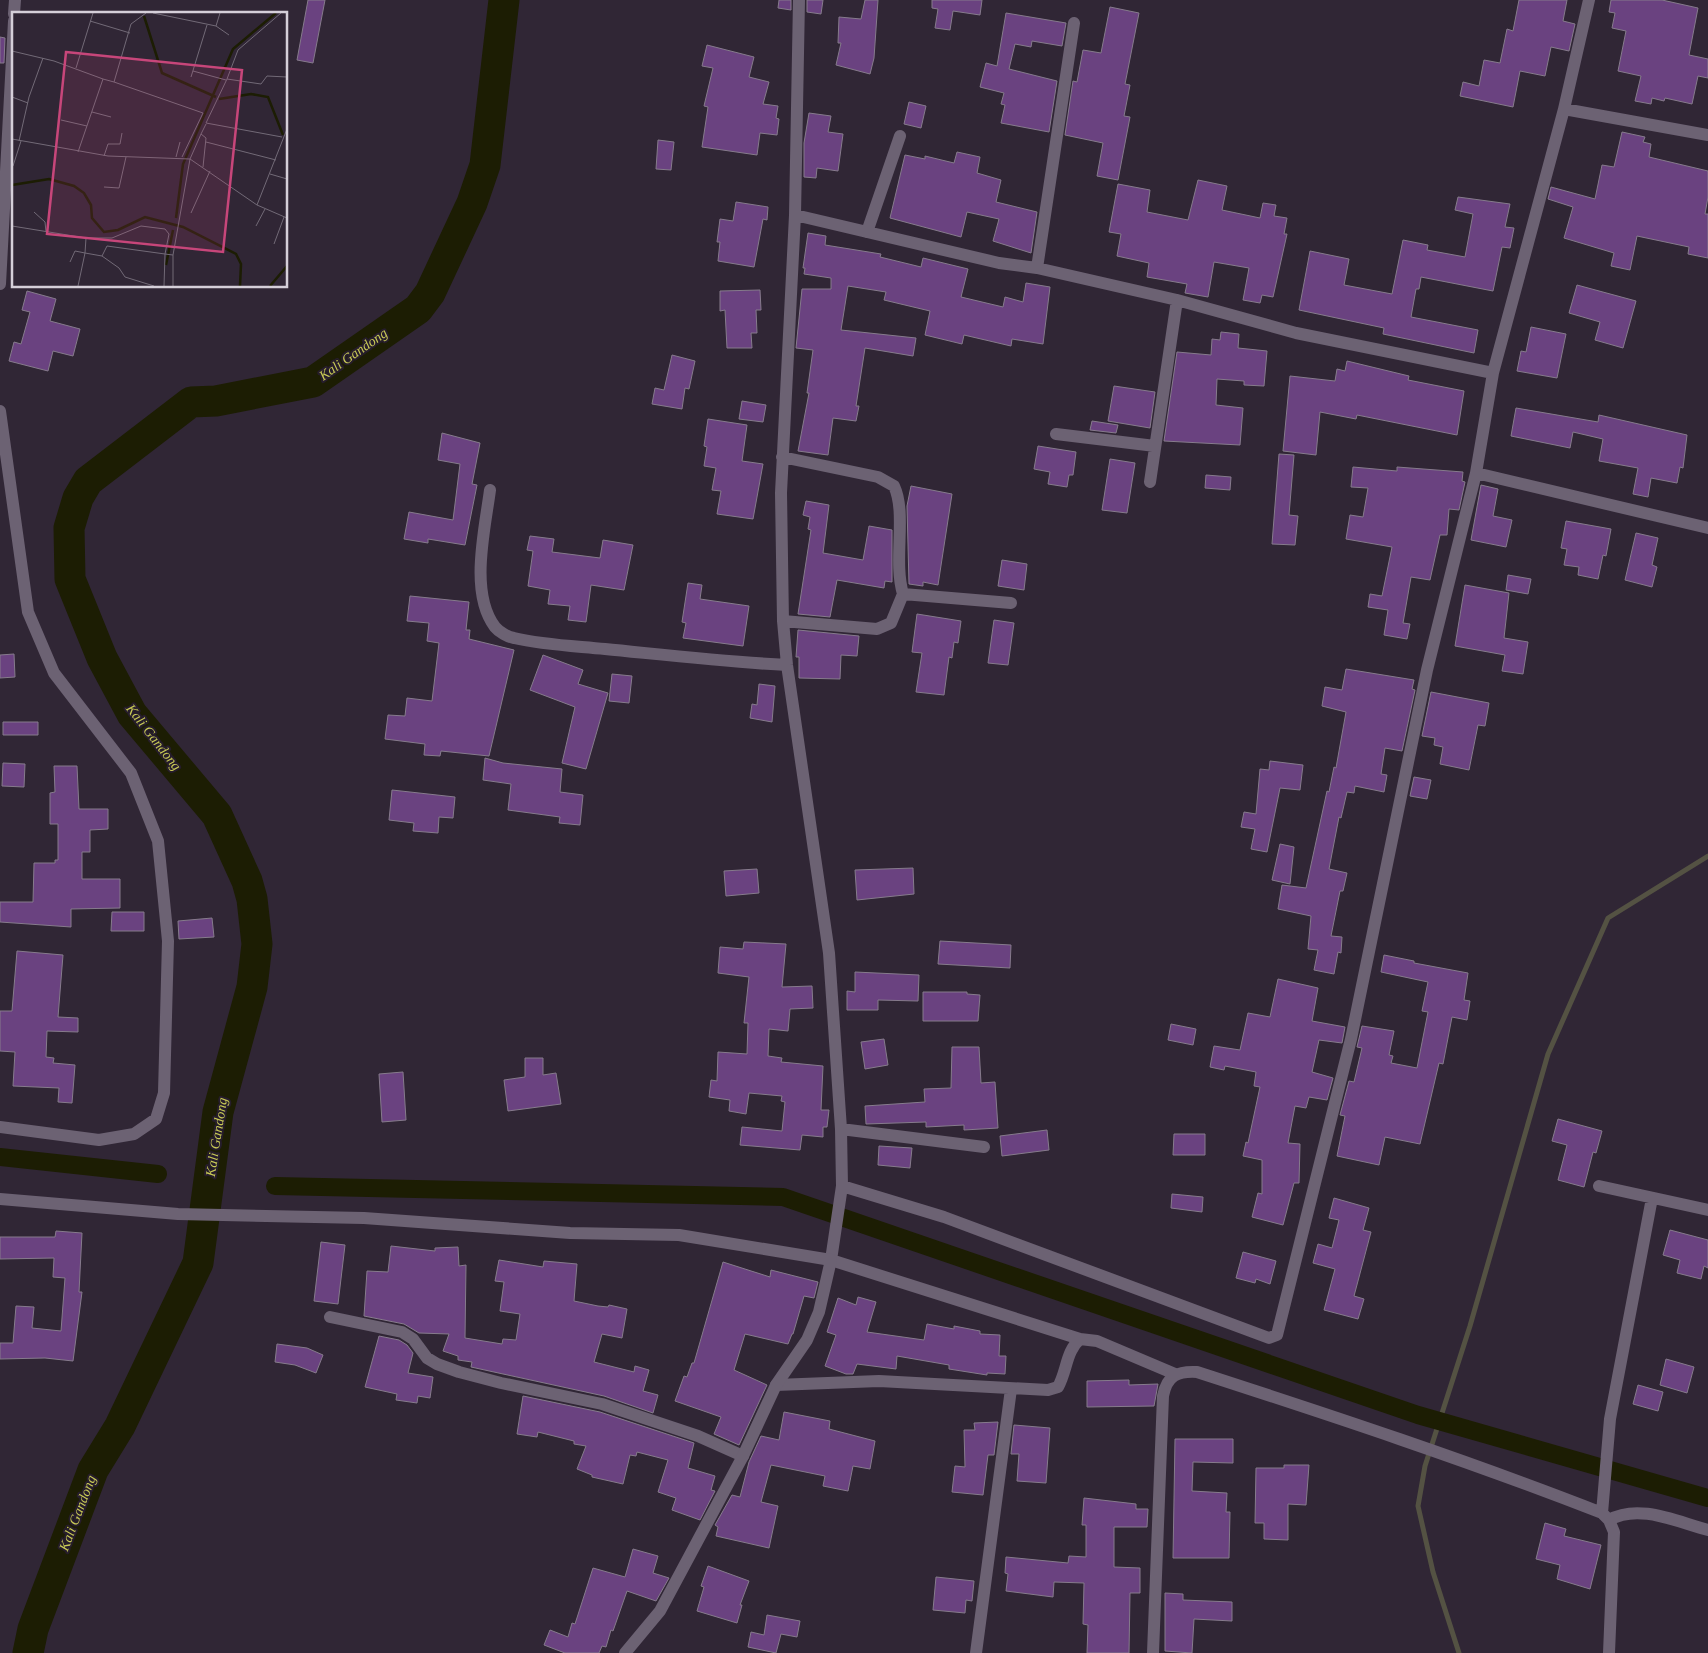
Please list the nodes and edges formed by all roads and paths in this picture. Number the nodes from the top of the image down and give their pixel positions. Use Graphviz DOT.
graph roads {
  1 [pos="799,0"];
  2 [pos="1589,0"];
  3 [pos="1074,23"];
  4 [pos="12,59"];
  5 [pos="1564,108"];
  6 [pos="1708,135"];
  7 [pos="900,136"];
  8 [pos="795,215"];
  9 [pos="867,232"];
  10 [pos="1037,268"];
  11 [pos="0,284"];
  12 [pos="1177,300"];
  13 [pos="1493,373"];
  14 [pos="0,411"];
  15 [pos="1056,434"];
  16 [pos="1156,446"];
  17 [pos="782,457"];
  18 [pos="1476,473"];
  19 [pos="1150,482"];
  20 [pos="490,490"];
  21 [pos="1708,528"];
  22 [pos="903,594"];
  23 [pos="1011,603"];
  24 [pos="783,621"];
  25 [pos="787,665"];
  26 [pos="0,1127"];
  27 [pos="841,1129"];
  28 [pos="984,1147"];
  29 [pos="842,1186"];
  30 [pos="1599,1186"];
  31 [pos="1652,1198"];
  32 [pos="0,1199"];
  33 [pos="1708,1210"];
  34 [pos="831,1260"];
  35 [pos="330,1316"];
  36 [pos="1080,1339"];
  37 [pos="1175,1374"];
  38 [pos="776,1385"];
  39 [pos="1011,1389"];
  40 [pos="743,1456"];
  41 [pos="1605,1517"];
  42 [pos="1708,1530"];
  43 [pos="625,1653"];
  44 [pos="976,1653"];
  45 [pos="1152,1653"];
  46 [pos="1609,1653"];
  1 -- 8 [label="street"];
  2 -- 5 [label="street"];
  3 -- 10 [label="street"];
  4 -- 11 [label="street"];
  5 -- 6 [label="street"];
  5 -- 13 [label="street"];
  7 -- 9 [label="street"];
  8 -- 9 [label="street"];
  8 -- 17 [label="street"];
  9 -- 10 [label="street"];
  10 -- 12 [label="street"];
  12 -- 13 [label="street"];
  12 -- 16 [label="street"];
  13 -- 18 [label="street"];
  14 -- 26 [label="street"];
  15 -- 16 [label="street"];
  16 -- 19 [label="street"];
  17 -- 22 [label="street"];
  17 -- 24 [label="street"];
  18 -- 21 [label="street"];
  18 -- 29 [label="street"];
  20 -- 25 [label="street"];
  22 -- 23 [label="street"];
  22 -- 24 [label="street"];
  24 -- 25 [label="street"];
  25 -- 27 [label="street"];
  27 -- 28 [label="street"];
  27 -- 29 [label="street"];
  29 -- 34 [label="street"];
  30 -- 31 [label="street"];
  31 -- 33 [label="street"];
  31 -- 41 [label="street"];
  32 -- 34 [label="street"];
  34 -- 36 [label="street"];
  34 -- 38 [label="street"];
  35 -- 40 [label="street"];
  36 -- 37 [label="street"];
  36 -- 39 [label="street"];
  37 -- 41 [label="street"];
  37 -- 45 [label="street"];
  38 -- 39 [label="street"];
  38 -- 40 [label="street"];
  39 -- 44 [label="street"];
  40 -- 43 [label="street"];
  41 -- 42 [label="street"];
  41 -- 46 [label="street"];
}
